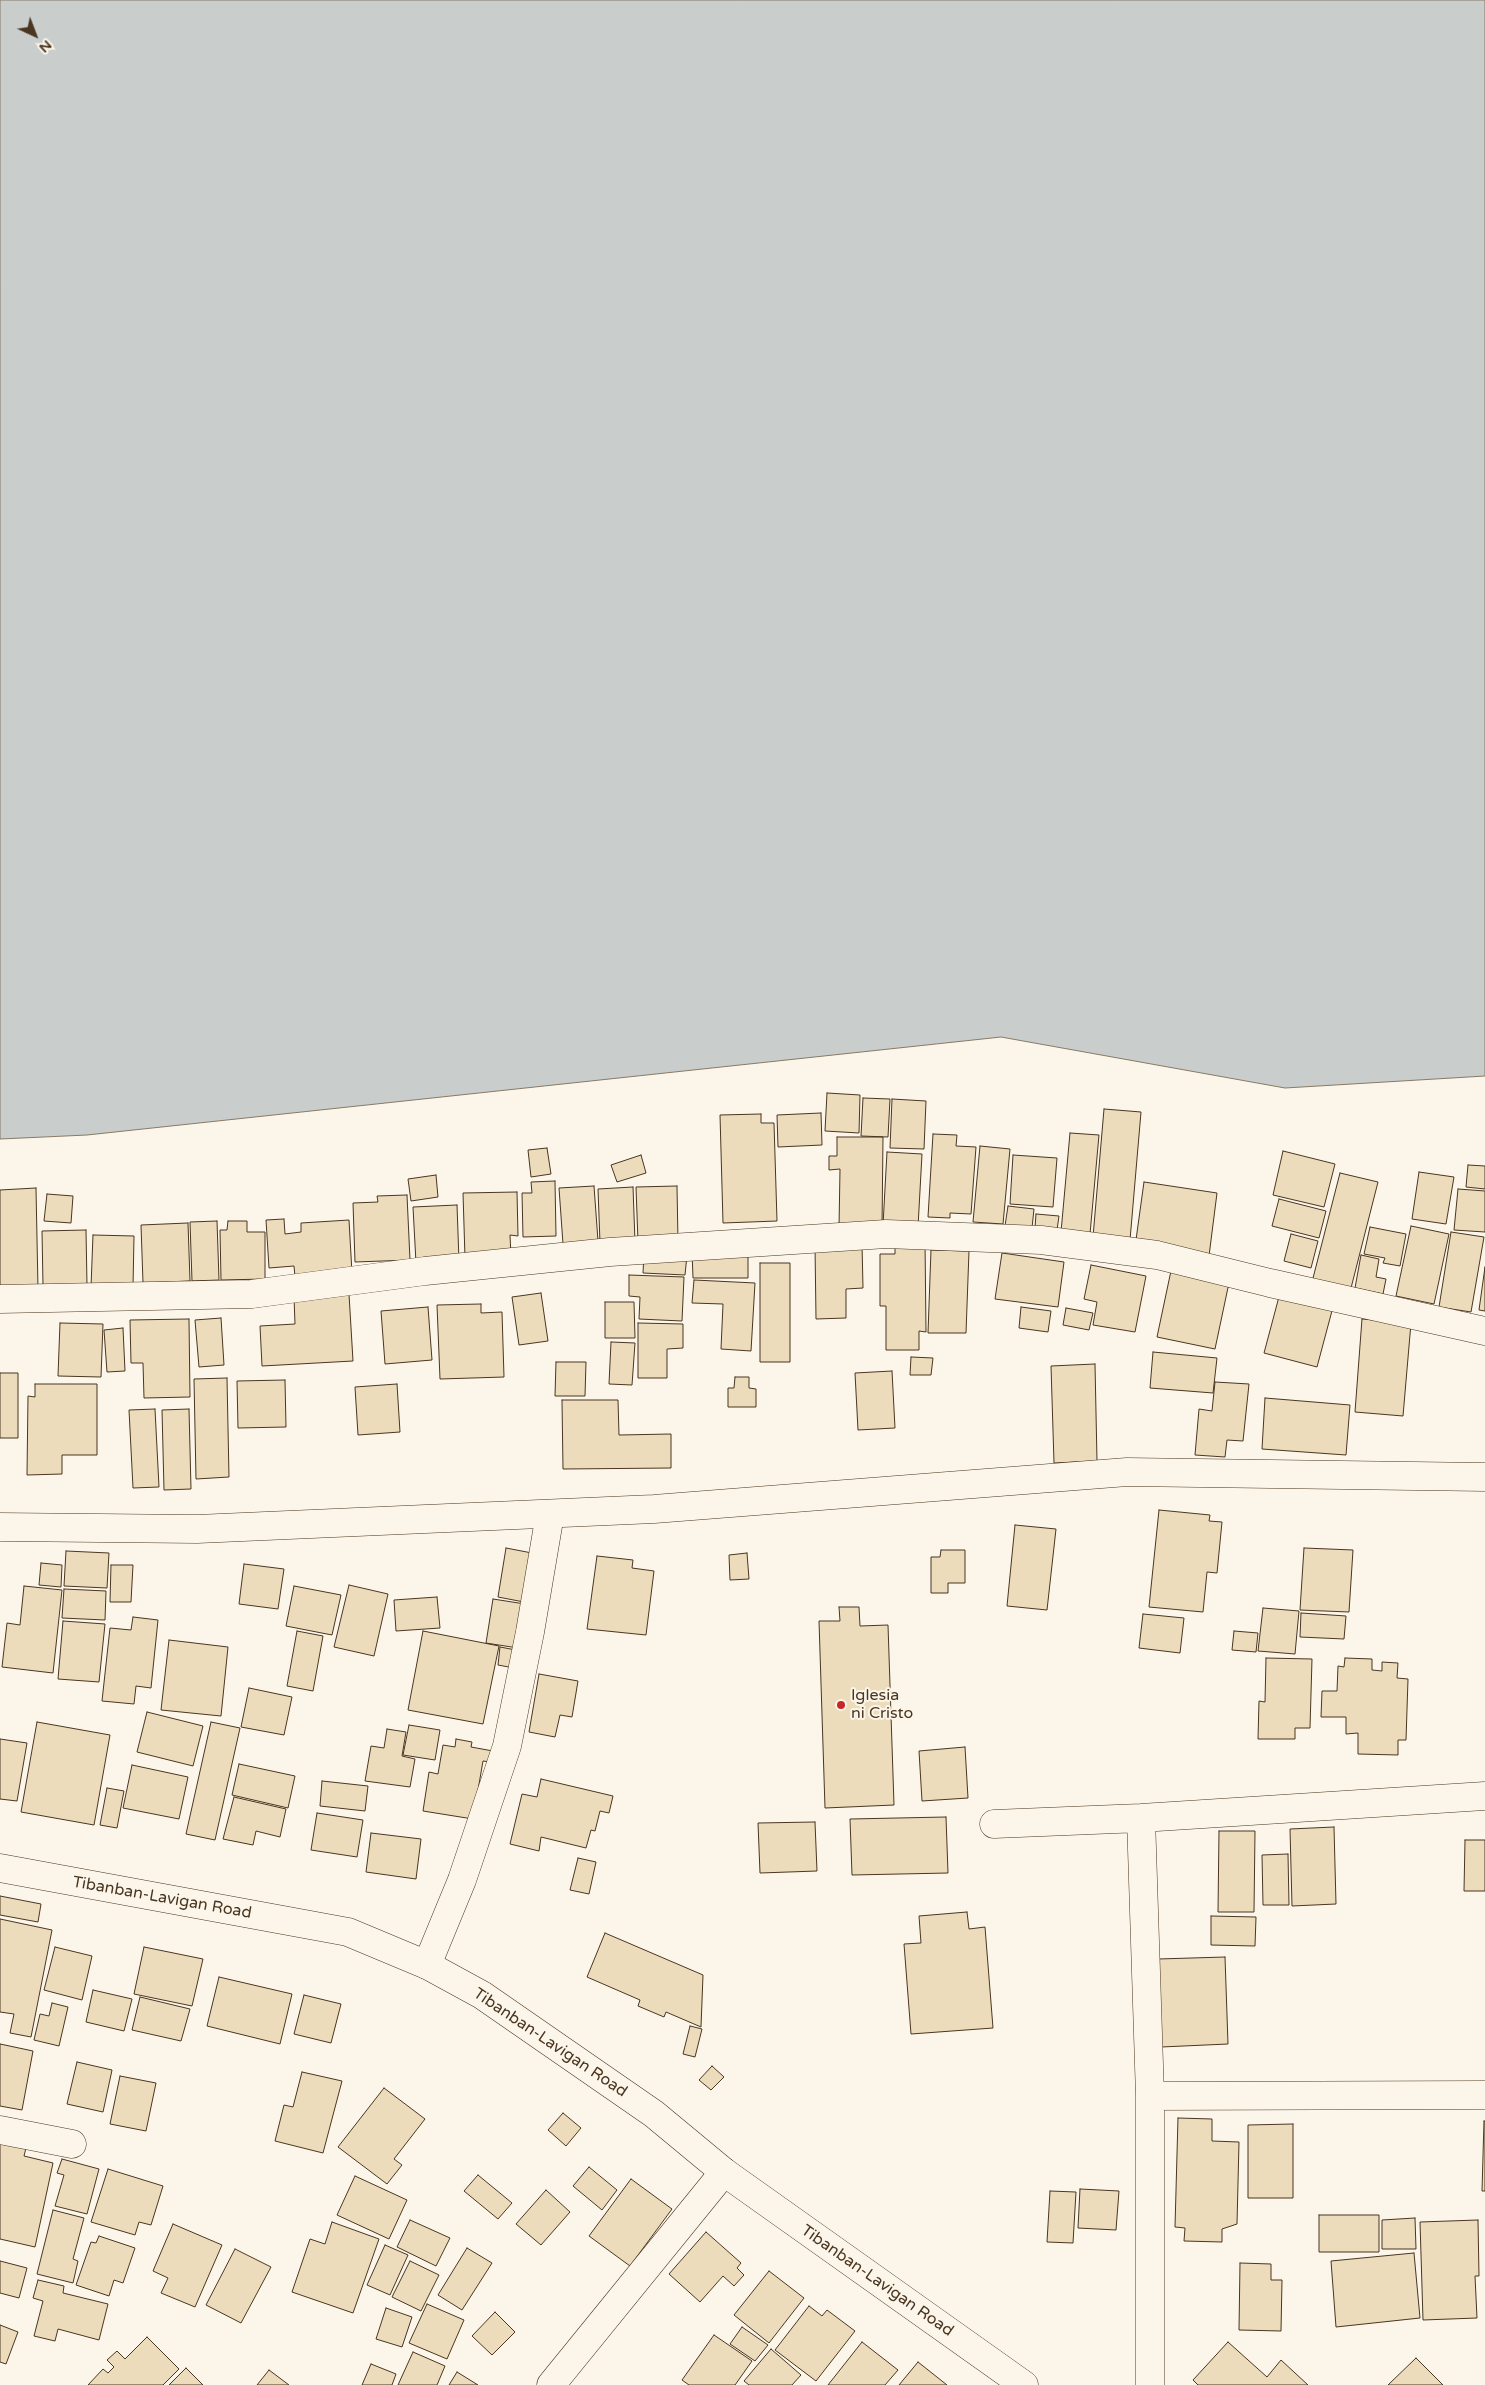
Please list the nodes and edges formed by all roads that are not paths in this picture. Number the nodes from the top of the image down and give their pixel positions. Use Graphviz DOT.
graph roads {
  1 [pos="0,1299"];
  2 [pos="1485,1331"];
  3 [pos="1485,1477"];
  4 [pos="550,1514"];
  5 [pos="0,1527"];
  6 [pos="1485,1796"];
  7 [pos="1141,1818"];
  8 [pos="994,1824"];
  9 [pos="0,1868"];
  10 [pos="426,1965"];
  11 [pos="1150,2096"];
  12 [pos="1485,2096"];
  13 [pos="0,2130"];
  14 [pos="72,2144"];
  15 [pos="724,2172"];
  16 [pos="551,2385"];
  17 [pos="1024,2385"];
  18 [pos="1150,2385"];
  1 -- 2 [label="street"];
  3 -- 4 [label="street"];
  4 -- 5 [label="street"];
  4 -- 10 [label="street"];
  6 -- 7 [label="street"];
  7 -- 8 [label="street"];
  7 -- 11 [label="street"];
  9 -- 10 [label="street, Tibanban-Lavigan Road"];
  10 -- 15 [label="street, Tibanban-Lavigan Road"];
  11 -- 12 [label="street"];
  11 -- 18 [label="street"];
  13 -- 14 [label="street"];
  15 -- 16 [label="street"];
  15 -- 17 [label="street, Tibanban-Lavigan Road"];
}
